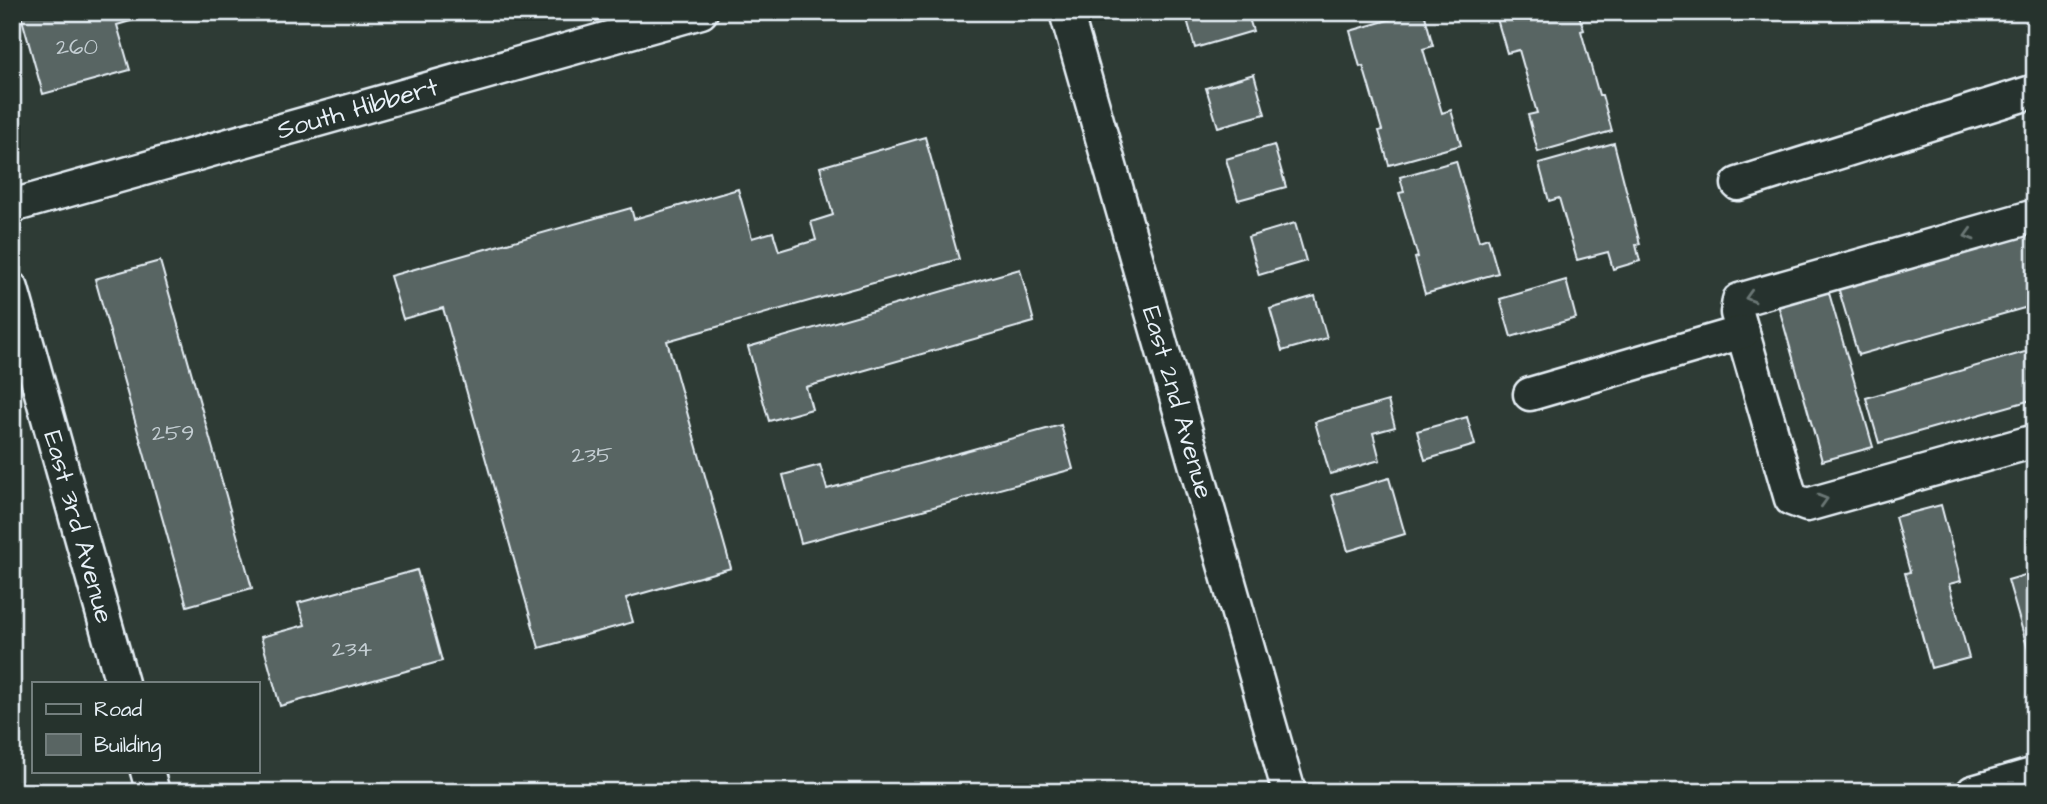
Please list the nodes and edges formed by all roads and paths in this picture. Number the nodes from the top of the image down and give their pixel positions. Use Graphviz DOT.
graph roads {
  1 [pos="701,12"];
  2 [pos="1066,12"];
  3 [pos="2035,91"];
  4 [pos="1738,184"];
  5 [pos="12,206"];
  6 [pos="2035,216"];
  7 [pos="12,289"];
  8 [pos="1743,332"];
  9 [pos="1530,394"];
  10 [pos="2035,441"];
  11 [pos="122,682"];
  12 [pos="147,772"];
  13 [pos="2035,774"];
  14 [pos="153,792"];
  15 [pos="1289,792"];
  16 [pos="1973,792"];
  1 -- 5 [label="street, South Hibbert"];
  2 -- 15 [label="street, East 2nd Avenue"];
  3 -- 4 [label="street"];
  6 -- 8 [label="street, one-way"];
  7 -- 11 [label="street, East 3rd Avenue"];
  8 -- 9 [label="street"];
  8 -- 10 [label="street, one-way"];
  12 -- 14 [label="street"];
  13 -- 16 [label="street"];
}
